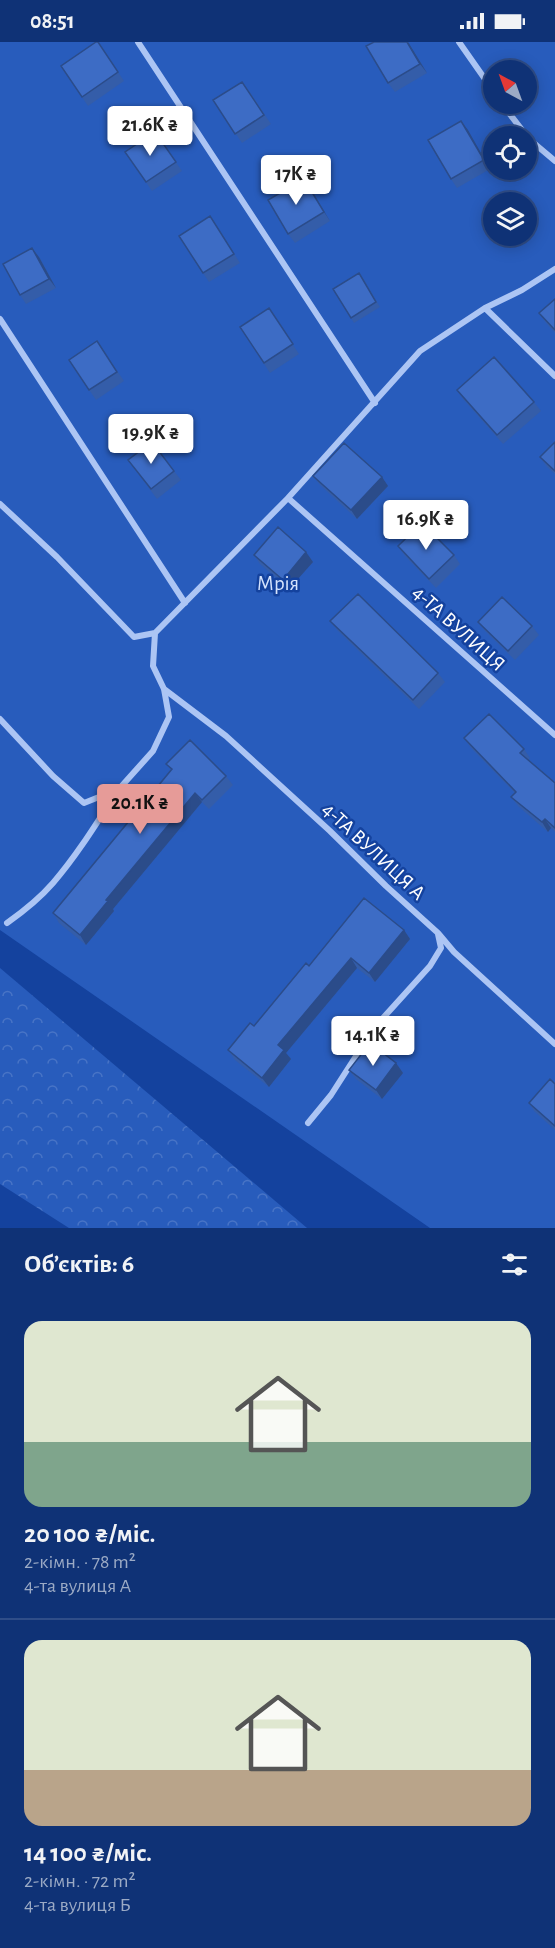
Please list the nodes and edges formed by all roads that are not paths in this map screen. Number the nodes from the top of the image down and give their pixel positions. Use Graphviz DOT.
graph roads {
  1 [pos="138,42"];
  2 [pos="459,42"];
  3 [pos="483,76"];
  4 [pos="510,114"];
  5 [pos="555,161"];
  6 [pos="555,269"];
  7 [pos="485,308"];
  8 [pos="0,319"];
  9 [pos="555,376"];
  10 [pos="375,403"];
  11 [pos="288,498"];
  12 [pos="0,504"];
  13 [pos="185,603"];
  14 [pos="155,633"];
  15 [pos="164,689"];
  16 [pos="0,719"];
  17 [pos="555,735"];
  18 [pos="119,789"];
  19 [pos="7,923"];
  20 [pos="438,933"];
  21 [pos="555,1044"];
  22 [pos="308,1123"];
  1 -- 10 [label="street"];
  2 -- 3 [label="street"];
  4 -- 5 [label="street"];
  6 -- 7 [label="street"];
  7 -- 9 [label="street"];
  7 -- 10 [label="street"];
  8 -- 13 [label="street"];
  10 -- 11 [label="street"];
  11 -- 13 [label="street"];
  11 -- 17 [label="street, 4-ТА ВУЛИЦЯ"];
  12 -- 14 [label="street"];
  13 -- 14 [label="street"];
  14 -- 15 [label="street"];
  15 -- 18 [label="street"];
  15 -- 20 [label="street, 4-ТА ВУЛИЦЯ А"];
  16 -- 18 [label="street"];
  18 -- 19 [label="street"];
  20 -- 21 [label="street, 4-ТА ВУЛИЦЯ А"];
  20 -- 22 [label="street"];
}
